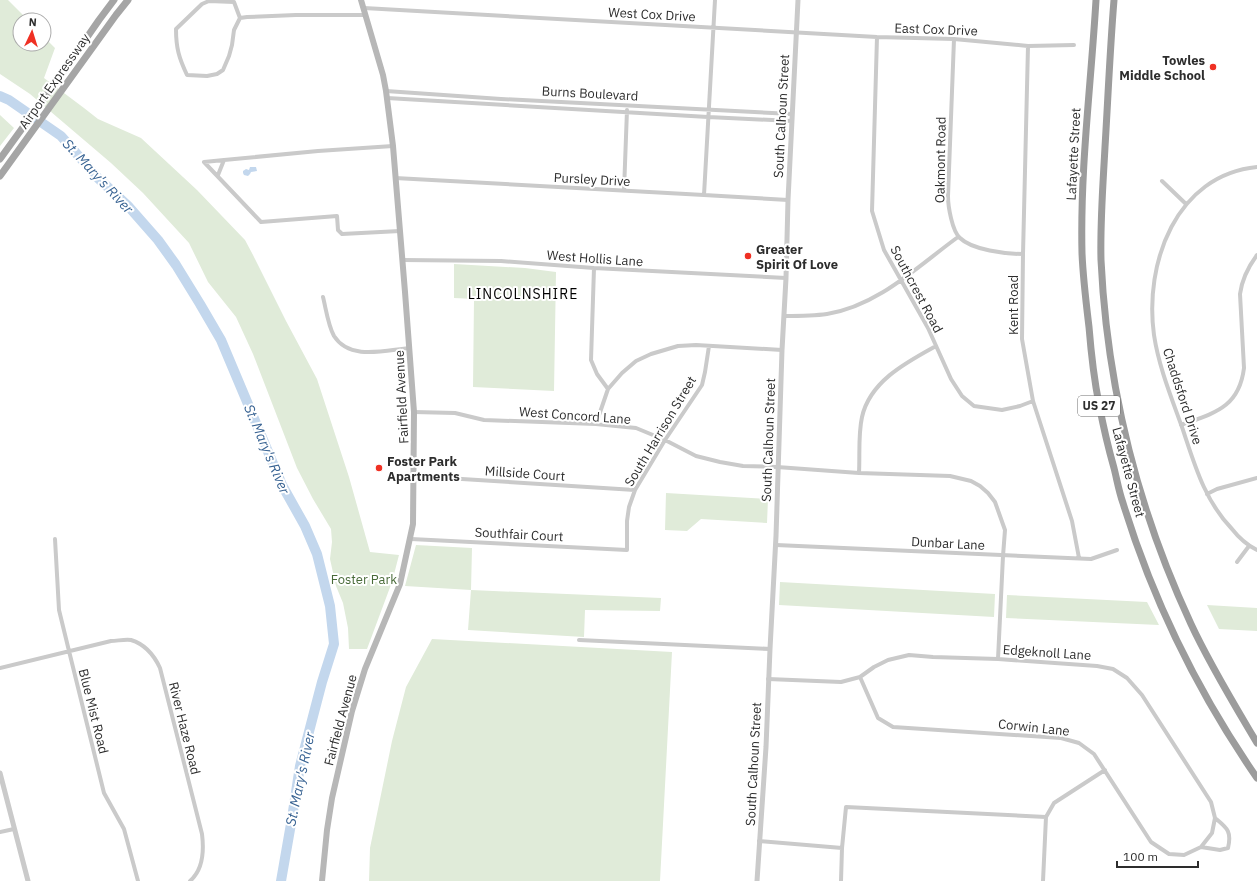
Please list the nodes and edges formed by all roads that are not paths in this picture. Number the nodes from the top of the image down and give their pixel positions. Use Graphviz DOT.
graph roads {
  1 [pos="114,0"];
  2 [pos="128,0"];
  3 [pos="362,0"];
  4 [pos="715,0"];
  5 [pos="798,0"];
  6 [pos="1096,0"];
  7 [pos="1114,0"];
  8 [pos="364,8"];
  9 [pos="366,15"];
  10 [pos="240,18"];
  11 [pos="714,27"];
  12 [pos="796,32"];
  13 [pos="877,37"];
  14 [pos="954,39"];
  15 [pos="1074,45"];
  16 [pos="1028,46"];
  17 [pos="386,91"];
  18 [pos="387,98"];
  19 [pos="627,105"];
  20 [pos="708,110"];
  21 [pos="627,112"];
  22 [pos="792,114"];
  23 [pos="708,117"];
  24 [pos="792,121"];
  25 [pos="393,146"];
  26 [pos="0,159"];
  27 [pos="224,160"];
  28 [pos="1257,167"];
  29 [pos="218,175"];
  30 [pos="0,176"];
  31 [pos="395,178"];
  32 [pos="1162,181"];
  33 [pos="624,191"];
  34 [pos="704,195"];
  35 [pos="788,200"];
  36 [pos="1186,204"];
  37 [pos="400,231"];
  38 [pos="958,237"];
  39 [pos="1023,254"];
  40 [pos="1257,255"];
  41 [pos="403,260"];
  42 [pos="594,268"];
  43 [pos="786,278"];
  44 [pos="901,280"];
  45 [pos="323,297"];
  46 [pos="784,316"];
  47 [pos="709,346"];
  48 [pos="936,346"];
  49 [pos="410,348"];
  50 [pos="782,350"];
  51 [pos="608,389"];
  52 [pos="1034,400"];
  53 [pos="414,412"];
  54 [pos="596,424"];
  55 [pos="1181,425"];
  56 [pos="665,440"];
  57 [pos="778,467"];
  58 [pos="859,473"];
  59 [pos="414,476"];
  60 [pos="1257,478"];
  61 [pos="635,490"];
  62 [pos="1207,494"];
  63 [pos="55,539"];
  64 [pos="411,539"];
  65 [pos="776,545"];
  66 [pos="1249,546"];
  67 [pos="627,550"];
  68 [pos="1117,550"];
  69 [pos="1257,550"];
  70 [pos="1002,556"];
  71 [pos="1079,558"];
  72 [pos="1237,562"];
  73 [pos="579,640"];
  74 [pos="770,649"];
  75 [pos="69,651"];
  76 [pos="998,659"];
  77 [pos="0,668"];
  78 [pos="860,677"];
  79 [pos="768,678"];
  80 [pos="1257,743"];
  81 [pos="1105,770"];
  82 [pos="0,773"];
  83 [pos="1257,778"];
  84 [pos="1046,817"];
  85 [pos="1215,818"];
  86 [pos="14,829"];
  87 [pos="0,832"];
  88 [pos="759,841"];
  89 [pos="1201,847"];
  90 [pos="842,848"];
  91 [pos="28,881"];
  92 [pos="138,881"];
  93 [pos="190,881"];
  94 [pos="322,881"];
  95 [pos="757,881"];
  96 [pos="841,881"];
  97 [pos="1042,881"];
  1 -- 26 [label="main road, Airport Expressway"];
  2 -- 30 [label="main road, Airport Expressway"];
  3 -- 8 [label="main road, Fairfield Avenue"];
  4 -- 11 [label="street"];
  5 -- 12 [label="street, South Calhoun Street"];
  6 -- 83 [label="highway, Lafayette Street / US 27"];
  7 -- 80 [label="highway, Lafayette Street / US 27"];
  8 -- 9 [label="main road, Fairfield Avenue"];
  8 -- 11 [label="street, West Cox Drive"];
  9 -- 10 [label="street"];
  9 -- 17 [label="main road, Fairfield Avenue"];
  10 -- 10 [label="street"];
  11 -- 12 [label="street, West Cox Drive"];
  11 -- 20 [label="street"];
  12 -- 13 [label="street, East Cox Drive"];
  12 -- 22 [label="street, South Calhoun Street"];
  13 -- 14 [label="street, East Cox Drive"];
  13 -- 44 [label="street, Southcrest Road"];
  14 -- 16 [label="street, East Cox Drive"];
  14 -- 38 [label="street, Oakmont Road"];
  15 -- 16 [label="street, East Cox Drive"];
  16 -- 39 [label="street, Kent Road"];
  17 -- 18 [label="main road, Fairfield Avenue"];
  17 -- 19 [label="street, Burns Boulevard"];
  18 -- 21 [label="street, Burns Boulevard"];
  18 -- 25 [label="main road, Fairfield Avenue"];
  19 -- 20 [label="street, Burns Boulevard"];
  19 -- 21 [label="street"];
  20 -- 22 [label="street, Burns Boulevard"];
  20 -- 23 [label="street"];
  21 -- 23 [label="street, Burns Boulevard"];
  21 -- 33 [label="street"];
  22 -- 24 [label="street, South Calhoun Street"];
  23 -- 24 [label="street, Burns Boulevard"];
  23 -- 34 [label="street"];
  24 -- 35 [label="street, South Calhoun Street"];
  25 -- 27 [label="street"];
  25 -- 31 [label="main road, Fairfield Avenue"];
  27 -- 29 [label="street"];
  27 -- 29 [label="street"];
  28 -- 36 [label="street, Chaddsford Drive"];
  29 -- 37 [label="street"];
  31 -- 33 [label="street, Pursley Drive"];
  31 -- 37 [label="main road, Fairfield Avenue"];
  32 -- 36 [label="street"];
  33 -- 34 [label="street, Pursley Drive"];
  34 -- 35 [label="street, Pursley Drive"];
  35 -- 43 [label="street, South Calhoun Street"];
  36 -- 55 [label="street, Chaddsford Drive"];
  37 -- 41 [label="main road, Fairfield Avenue"];
  38 -- 39 [label="street"];
  38 -- 44 [label="street"];
  39 -- 52 [label="street, Kent Road"];
  40 -- 55 [label="street"];
  41 -- 42 [label="street, West Hollis Lane"];
  41 -- 49 [label="main road, Fairfield Avenue"];
  42 -- 43 [label="street, West Hollis Lane"];
  42 -- 51 [label="street"];
  43 -- 46 [label="street, South Calhoun Street"];
  44 -- 46 [label="street"];
  44 -- 48 [label="street, Southcrest Road"];
  45 -- 49 [label="street"];
  46 -- 50 [label="street, South Calhoun Street"];
  47 -- 50 [label="street"];
  47 -- 51 [label="street"];
  47 -- 56 [label="street, South Harrison Street"];
  48 -- 52 [label="street, Southcrest Road"];
  48 -- 58 [label="street"];
  49 -- 53 [label="main road, Fairfield Avenue"];
  50 -- 57 [label="street, South Calhoun Street"];
  51 -- 54 [label="street"];
  52 -- 71 [label="street, Kent Road"];
  53 -- 54 [label="street, West Concord Lane"];
  53 -- 59 [label="main road, Fairfield Avenue"];
  54 -- 56 [label="street, West Concord Lane"];
  55 -- 62 [label="street, Chaddsford Drive"];
  56 -- 57 [label="street, West Concord Lane"];
  56 -- 61 [label="street, South Harrison Street"];
  57 -- 58 [label="street, West Concord Lane"];
  57 -- 65 [label="street, South Calhoun Street"];
  58 -- 70 [label="street, West Concord Lane"];
  59 -- 61 [label="street, Millside Court"];
  59 -- 64 [label="main road, Fairfield Avenue"];
  60 -- 62 [label="street"];
  61 -- 67 [label="street, South Harrison Street"];
  62 -- 66 [label="street, Chaddsford Drive"];
  63 -- 75 [label="street, Blue Mist Road"];
  64 -- 67 [label="street, Southfair Court"];
  64 -- 94 [label="main road, Fairfield Avenue"];
  65 -- 70 [label="street, Dunbar Lane"];
  65 -- 74 [label="street, South Calhoun Street"];
  66 -- 69 [label="street, Chaddsford Drive"];
  66 -- 72 [label="street"];
  68 -- 71 [label="street, Dunbar Lane"];
  70 -- 71 [label="street, Dunbar Lane"];
  70 -- 76 [label="street"];
  73 -- 74 [label="street"];
  74 -- 79 [label="street, South Calhoun Street"];
  75 -- 77 [label="street"];
  75 -- 92 [label="street, Blue Mist Road"];
  75 -- 93 [label="street, River Haze Road"];
  76 -- 78 [label="street, Edgeknoll Lane"];
  76 -- 85 [label="street, Edgeknoll Lane"];
  78 -- 79 [label="street, Edgeknoll Lane"];
  78 -- 81 [label="street, Corwin Lane"];
  79 -- 88 [label="street, South Calhoun Street"];
  81 -- 84 [label="street"];
  81 -- 89 [label="street, Corwin Lane"];
  82 -- 86 [label="street"];
  84 -- 90 [label="street"];
  84 -- 97 [label="street"];
  85 -- 89 [label="street"];
  85 -- 89 [label="street"];
  86 -- 87 [label="street"];
  86 -- 91 [label="street"];
  88 -- 90 [label="street"];
  88 -- 95 [label="street, South Calhoun Street"];
  90 -- 96 [label="street"];
}
